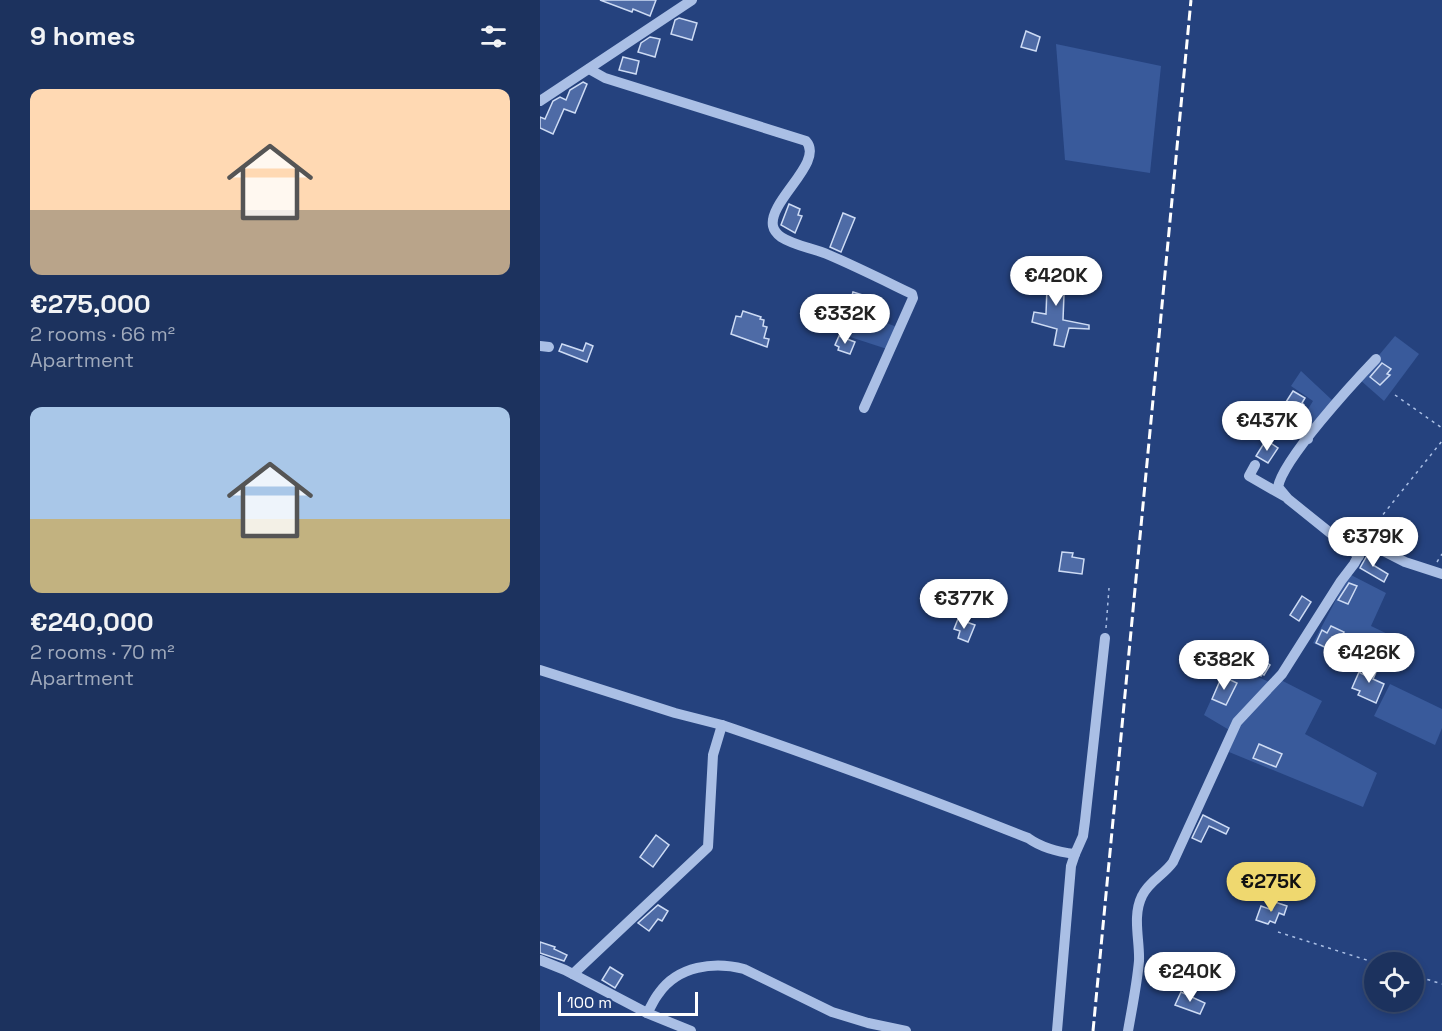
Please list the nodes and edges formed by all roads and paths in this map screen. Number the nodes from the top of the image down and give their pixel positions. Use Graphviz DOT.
graph roads {
  1 [pos="692,0"];
  2 [pos="589,69"];
  3 [pos="540,101"];
  4 [pos="1376,359"];
  5 [pos="1395,395"];
  6 [pos="864,408"];
  7 [pos="1284,422"];
  8 [pos="1442,428"];
  9 [pos="1308,439"];
  10 [pos="1442,441"];
  11 [pos="1255,465"];
  12 [pos="1288,499"];
  13 [pos="1366,542"];
  14 [pos="1359,556"];
  15 [pos="1442,574"];
  16 [pos="1109,588"];
  17 [pos="1105,638"];
  18 [pos="540,670"];
  19 [pos="722,725"];
  20 [pos="1074,854"];
  21 [pos="1278,932"];
  22 [pos="1364,959"];
  23 [pos="540,960"];
  24 [pos="573,974"];
  25 [pos="1424,978"];
  26 [pos="1442,984"];
  27 [pos="647,1014"];
  28 [pos="692,1031"];
  29 [pos="906,1031"];
  30 [pos="1057,1031"];
  31 [pos="1128,1031"];
  1 -- 2 [label="street"];
  2 -- 3 [label="street"];
  2 -- 6 [label="street"];
  4 -- 9 [label="street"];
  5 -- 8 [label="path"];
  7 -- 9 [label="street"];
  9 -- 12 [label="street"];
  10 -- 13 [label="path"];
  11 -- 12 [label="street"];
  12 -- 14 [label="street"];
  13 -- 14 [label="street"];
  13 -- 15 [label="street"];
  14 -- 31 [label="street"];
  16 -- 17 [label="path"];
  17 -- 20 [label="street"];
  18 -- 19 [label="street"];
  19 -- 20 [label="street"];
  19 -- 24 [label="street"];
  20 -- 30 [label="street"];
  21 -- 22 [label="path"];
  23 -- 24 [label="street"];
  24 -- 27 [label="street"];
  25 -- 26 [label="path"];
  27 -- 28 [label="street"];
  27 -- 29 [label="street"];
}
